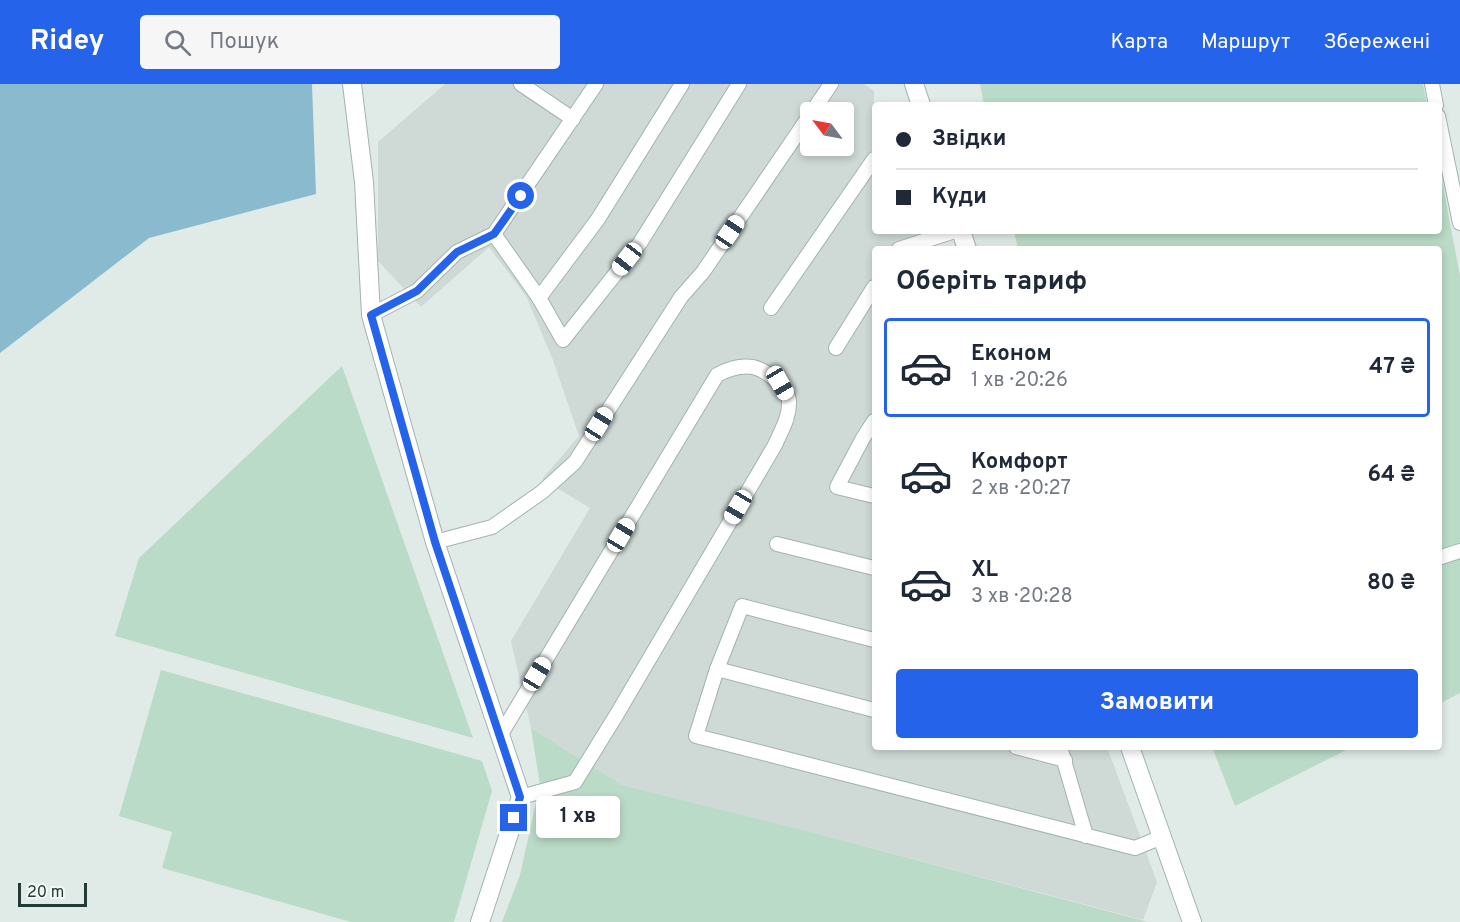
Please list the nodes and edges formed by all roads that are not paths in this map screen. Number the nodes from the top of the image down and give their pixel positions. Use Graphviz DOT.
graph roads {
  1 [pos="352,84"];
  2 [pos="520,84"];
  3 [pos="596,84"];
  4 [pos="682,84"];
  5 [pos="739,84"];
  6 [pos="831,84"];
  7 [pos="1432,84"];
  8 [pos="819,102"];
  9 [pos="1435,102"];
  10 [pos="573,119"];
  11 [pos="800,130"];
  12 [pos="1442,135"];
  13 [pos="872,162"];
  14 [pos="1460,223"];
  15 [pos="494,234"];
  16 [pos="946,234"];
  17 [pos="908,246"];
  18 [pos="872,290"];
  19 [pos="539,298"];
  20 [pos="771,308"];
  21 [pos="371,315"];
  22 [pos="836,348"];
  23 [pos="872,426"];
  24 [pos="872,496"];
  25 [pos="435,542"];
  26 [pos="777,544"];
  27 [pos="1460,551"];
  28 [pos="1442,557"];
  29 [pos="872,568"];
  30 [pos="872,639"];
  31 [pos="717,669"];
  32 [pos="872,709"];
  33 [pos="501,734"];
  34 [pos="1040,750"];
  35 [pos="1131,750"];
  36 [pos="1063,753"];
  37 [pos="520,797"];
  38 [pos="1086,836"];
  39 [pos="1162,837"];
  40 [pos="480,922"];
  41 [pos="1192,922"];
  1 -- 21 [label="street"];
  2 -- 10 [label="lane"];
  3 -- 10 [label="lane"];
  4 -- 19 [label="lane"];
  5 -- 19 [label="lane"];
  6 -- 8 [label="lane"];
  7 -- 9 [label="lane"];
  10 -- 15 [label="lane"];
  11 -- 25 [label="lane"];
  12 -- 14 [label="lane"];
  13 -- 20 [label="lane"];
  15 -- 19 [label="lane"];
  15 -- 21 [label="lane"];
  16 -- 17 [label="lane"];
  18 -- 22 [label="lane"];
  21 -- 25 [label="street"];
  23 -- 24 [label="lane"];
  25 -- 33 [label="street"];
  26 -- 29 [label="lane"];
  27 -- 28 [label="lane"];
  30 -- 31 [label="lane"];
  31 -- 32 [label="lane"];
  31 -- 38 [label="lane"];
  33 -- 37 [label="street"];
  33 -- 37 [label="lane"];
  34 -- 36 [label="lane"];
  35 -- 39 [label="street"];
  36 -- 38 [label="lane"];
  37 -- 40 [label="street"];
  38 -- 39 [label="lane"];
  39 -- 41 [label="street"];
}
